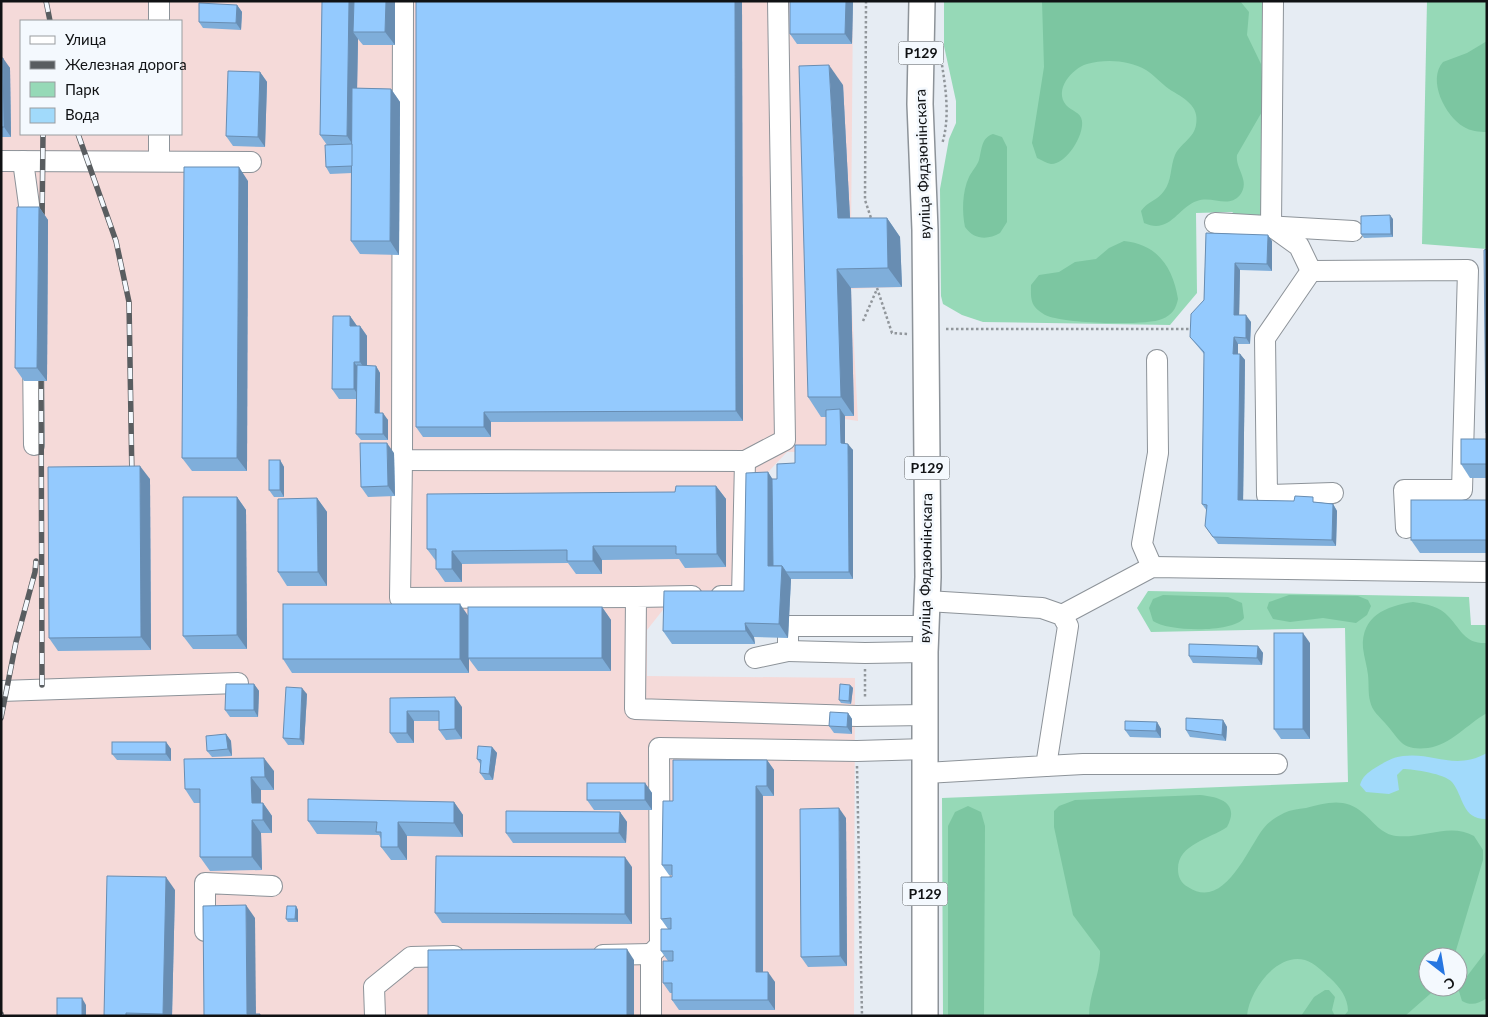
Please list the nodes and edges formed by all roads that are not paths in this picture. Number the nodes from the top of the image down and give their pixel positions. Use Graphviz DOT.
graph roads {
  1 [pos="159,1"];
  2 [pos="404,1"];
  3 [pos="778,1"];
  4 [pos="922,1"];
  5 [pos="1273,1"];
  6 [pos="159,20"];
  7 [pos="159,135"];
  8 [pos="1,161"];
  9 [pos="23,161"];
  10 [pos="159,161"];
  11 [pos="251,162"];
  12 [pos="1215,223"];
  13 [pos="1271,226"];
  14 [pos="1353,231"];
  15 [pos="33,248"];
  16 [pos="1311,271"];
  17 [pos="33,334"];
  18 [pos="1157,360"];
  19 [pos="34,445"];
  20 [pos="402,460"];
  21 [pos="745,461"];
  22 [pos="1333,493"];
  23 [pos="1406,528"];
  24 [pos="1152,567"];
  25 [pos="1487,572"];
  26 [pos="636,597"];
  27 [pos="927,601"];
  28 [pos="1062,616"];
  29 [pos="926,626"];
  30 [pos="788,651"];
  31 [pos="925,652"];
  32 [pos="755,658"];
  33 [pos="238,683"];
  34 [pos="1,692"];
  35 [pos="925,715"];
  36 [pos="926,761"];
  37 [pos="1277,764"];
  38 [pos="1046,766"];
  39 [pos="272,886"];
  40 [pos="206,949"];
  41 [pos="651,954"];
  42 [pos="583,955"];
  43 [pos="478,956"];
  44 [pos="375,1016"];
  45 [pos="651,1016"];
  46 [pos="925,1016"];
  1 -- 6 [label="lane"];
  2 -- 20 [label="lane"];
  3 -- 21 [label="lane"];
  4 -- 27 [label="main road, вуліца Фядзюнінскага / Р129"];
  5 -- 13 [label="lane"];
  7 -- 10 [label="lane"];
  8 -- 9 [label="lane"];
  9 -- 10 [label="lane"];
  9 -- 15 [label="lane"];
  10 -- 11 [label="lane"];
  12 -- 13 [label="lane"];
  13 -- 14 [label="lane"];
  13 -- 16 [label="lane"];
  16 -- 22 [label="lane"];
  16 -- 23 [label="lane"];
  17 -- 19 [label="lane"];
  18 -- 24 [label="lane"];
  20 -- 21 [label="lane"];
  20 -- 26 [label="lane"];
  21 -- 26 [label="lane"];
  24 -- 25 [label="lane"];
  24 -- 28 [label="lane"];
  26 -- 35 [label="lane"];
  27 -- 28 [label="lane"];
  27 -- 29 [label="main road, вуліца Фядзюнінскага / Р129"];
  28 -- 38 [label="lane"];
  29 -- 30 [label="lane"];
  29 -- 31 [label="main road, вуліца Фядзюнінскага / Р129"];
  30 -- 31 [label="lane"];
  30 -- 32 [label="lane"];
  31 -- 35 [label="main road, вуліца Фядзюнінскага / Р129"];
  33 -- 34 [label="lane"];
  35 -- 36 [label="main road, вуліца Фядзюнінскага / Р129"];
  36 -- 38 [label="lane"];
  36 -- 41 [label="lane"];
  36 -- 46 [label="main road, вуліца Фядзюнінскага / Р129"];
  37 -- 38 [label="lane"];
  39 -- 40 [label="lane"];
  41 -- 42 [label="lane"];
  41 -- 45 [label="lane"];
  43 -- 44 [label="lane"];
}
